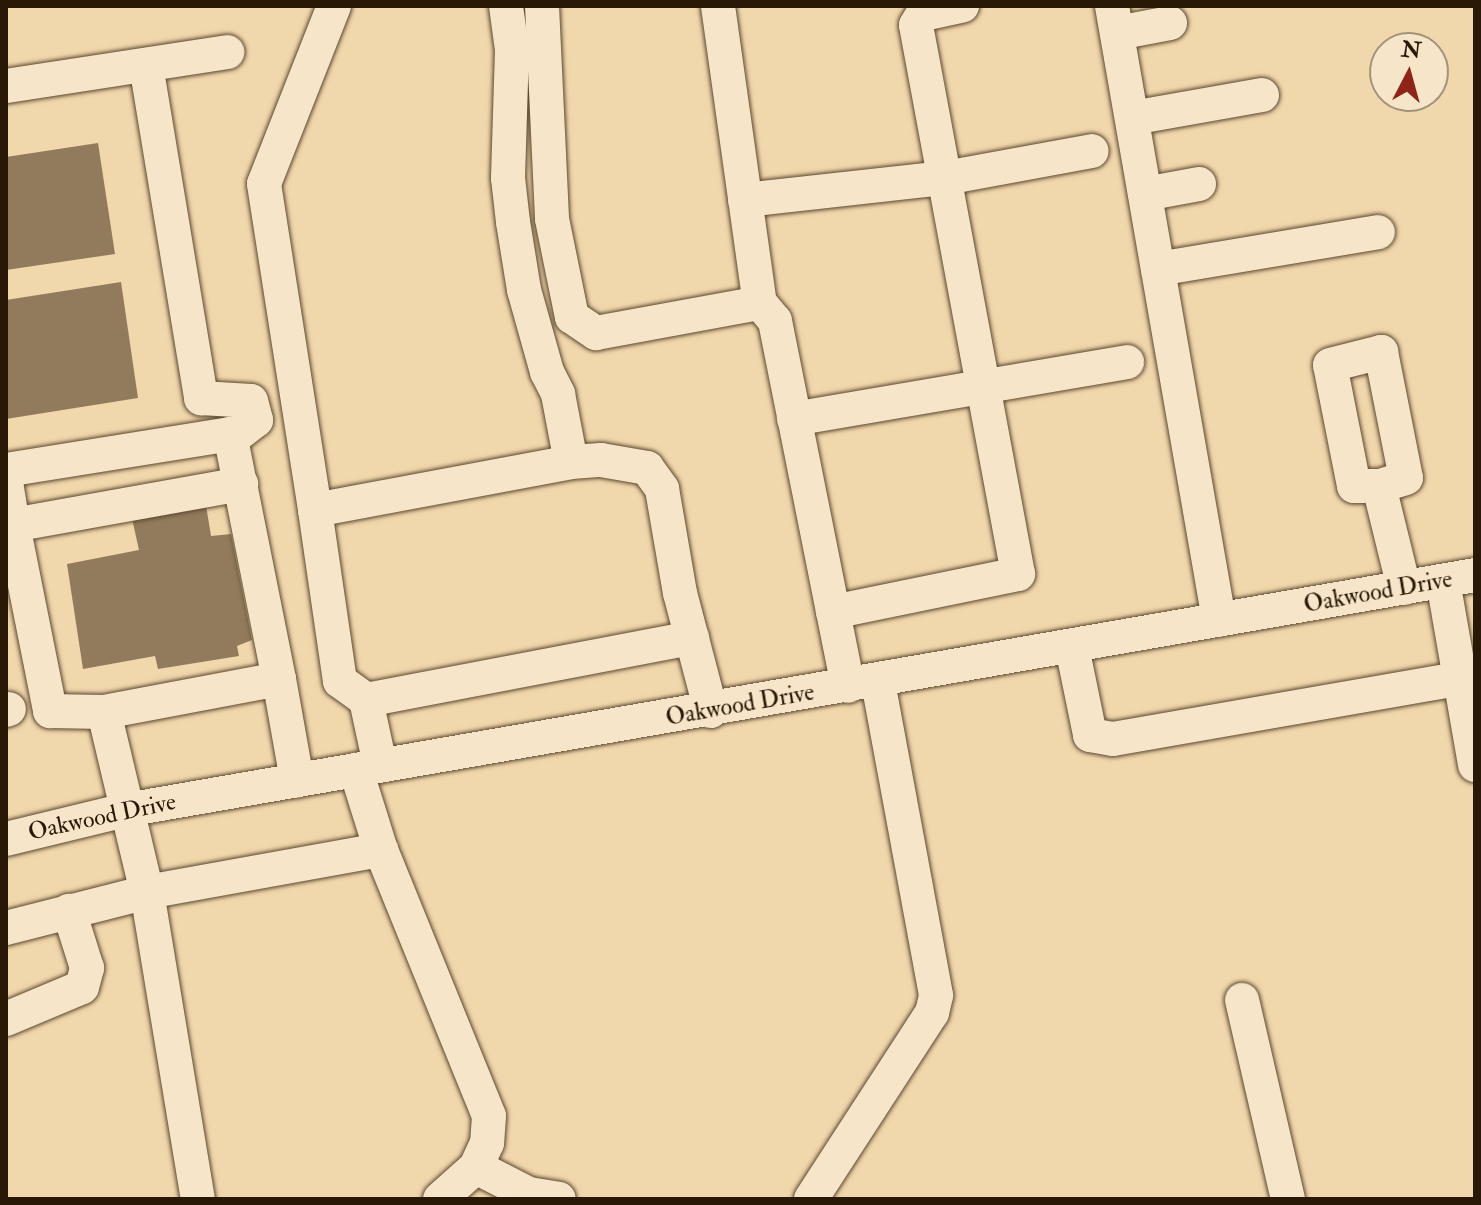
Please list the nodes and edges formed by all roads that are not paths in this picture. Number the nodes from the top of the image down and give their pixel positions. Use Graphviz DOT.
graph roads {
  1 [pos="334,6"];
  2 [pos="506,6"];
  3 [pos="542,6"];
  4 [pos="718,6"];
  5 [pos="962,6"];
  6 [pos="1115,20"];
  7 [pos="1170,23"];
  8 [pos="227,52"];
  9 [pos="146,65"];
  10 [pos="6,86"];
  11 [pos="1262,95"];
  12 [pos="1132,118"];
  13 [pos="1092,151"];
  14 [pos="945,178"];
  15 [pos="1199,184"];
  16 [pos="1145,194"];
  17 [pos="745,200"];
  18 [pos="1378,232"];
  19 [pos="1158,269"];
  20 [pos="760,303"];
  21 [pos="1127,362"];
  22 [pos="984,387"];
  23 [pos="794,419"];
  24 [pos="233,438"];
  25 [pos="571,462"];
  26 [pos="6,470"];
  27 [pos="6,482"];
  28 [pos="241,484"];
  29 [pos="1379,486"];
  30 [pos="315,510"];
  31 [pos="13,525"];
  32 [pos="1459,578"];
  33 [pos="1404,588"];
  34 [pos="833,612"];
  35 [pos="1219,620"];
  36 [pos="692,638"];
  37 [pos="1072,647"];
  38 [pos="1467,677"];
  39 [pos="279,679"];
  40 [pos="863,683"];
  41 [pos="366,700"];
  42 [pos="711,711"];
  43 [pos="104,712"];
  44 [pos="1475,765"];
  45 [pos="368,767"];
  46 [pos="297,780"];
  47 [pos="126,810"];
  48 [pos="6,839"];
  49 [pos="381,850"];
  50 [pos="147,892"];
  51 [pos="69,911"];
  52 [pos="6,928"];
  53 [pos="1242,1000"];
  54 [pos="6,1019"];
  55 [pos="476,1167"];
  56 [pos="198,1199"];
  57 [pos="440,1199"];
  58 [pos="559,1199"];
  59 [pos="811,1199"];
  60 [pos="1288,1199"];
  1 -- 30 [label="street"];
  2 -- 25 [label="street"];
  3 -- 20 [label="street"];
  4 -- 17 [label="street"];
  5 -- 14 [label="street"];
  6 -- 7 [label="street"];
  6 -- 12 [label="street"];
  8 -- 9 [label="street"];
  9 -- 10 [label="street"];
  9 -- 24 [label="street"];
  11 -- 12 [label="street"];
  12 -- 16 [label="street"];
  13 -- 14 [label="street"];
  14 -- 17 [label="street"];
  14 -- 22 [label="street"];
  15 -- 16 [label="street"];
  16 -- 19 [label="street"];
  17 -- 20 [label="street"];
  18 -- 19 [label="street"];
  19 -- 35 [label="street"];
  20 -- 23 [label="street"];
  21 -- 22 [label="street"];
  22 -- 23 [label="street"];
  22 -- 34 [label="street"];
  23 -- 34 [label="street"];
  24 -- 26 [label="street"];
  24 -- 28 [label="street"];
  25 -- 30 [label="street"];
  25 -- 36 [label="street"];
  27 -- 31 [label="street"];
  28 -- 31 [label="street"];
  28 -- 39 [label="street"];
  29 -- 33 [label="street"];
  30 -- 41 [label="street"];
  31 -- 43 [label="street"];
  32 -- 33 [label="street, Oakwood Drive"];
  32 -- 38 [label="street"];
  33 -- 35 [label="street, Oakwood Drive"];
  34 -- 40 [label="street"];
  35 -- 37 [label="street, Oakwood Drive"];
  36 -- 41 [label="street"];
  36 -- 42 [label="street"];
  37 -- 38 [label="street"];
  37 -- 40 [label="street, Oakwood Drive"];
  38 -- 44 [label="street"];
  39 -- 43 [label="street"];
  39 -- 46 [label="street"];
  40 -- 42 [label="street, Oakwood Drive"];
  40 -- 59 [label="street"];
  41 -- 45 [label="street"];
  42 -- 45 [label="street, Oakwood Drive"];
  43 -- 47 [label="street"];
  45 -- 46 [label="street, Oakwood Drive"];
  45 -- 49 [label="street"];
  46 -- 47 [label="street, Oakwood Drive"];
  47 -- 48 [label="street, Oakwood Drive"];
  47 -- 50 [label="street"];
  49 -- 50 [label="street"];
  49 -- 55 [label="street"];
  50 -- 51 [label="street"];
  50 -- 56 [label="street"];
  51 -- 52 [label="street"];
  51 -- 54 [label="street"];
  53 -- 60 [label="street"];
  55 -- 57 [label="street"];
  55 -- 58 [label="street"];
}
